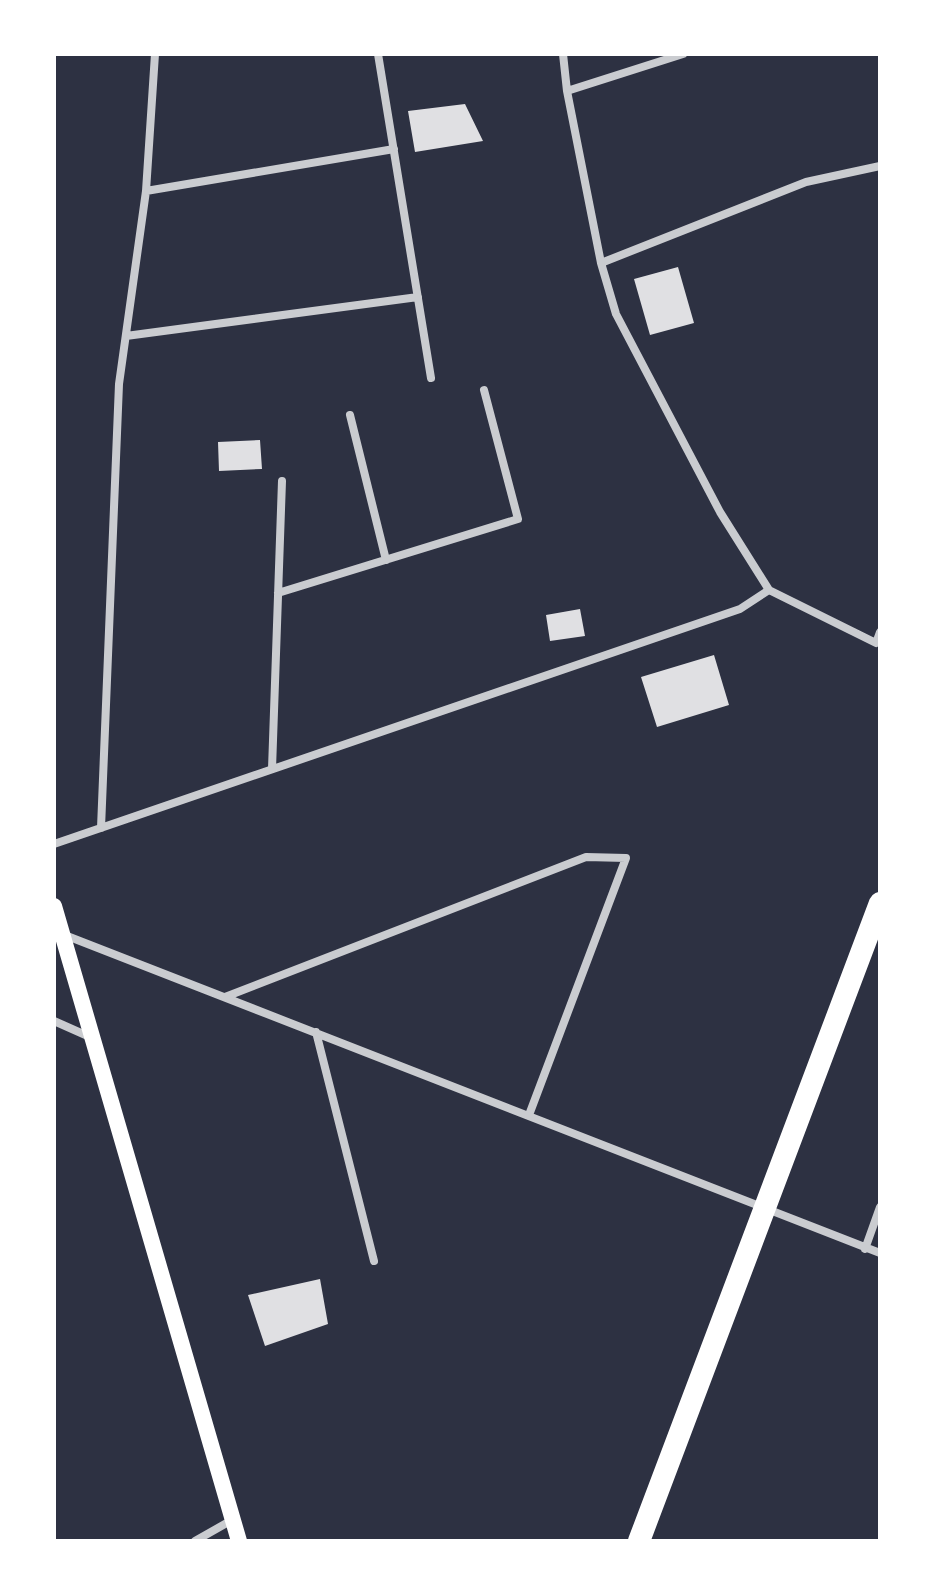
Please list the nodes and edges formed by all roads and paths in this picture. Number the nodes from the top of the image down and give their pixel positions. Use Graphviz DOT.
graph roads {
  1 [pos="155,54"];
  2 [pos="378,54"];
  3 [pos="563,54"];
  4 [pos="683,54"];
  5 [pos="567,91"];
  6 [pos="394,149"];
  7 [pos="880,166"];
  8 [pos="146,191"];
  9 [pos="601,263"];
  10 [pos="418,297"];
  11 [pos="126,336"];
  12 [pos="431,378"];
  13 [pos="484,390"];
  14 [pos="350,415"];
  15 [pos="282,481"];
  16 [pos="386,560"];
  17 [pos="769,590"];
  18 [pos="278,593"];
  19 [pos="880,632"];
  20 [pos="878,644"];
  21 [pos="272,769"];
  22 [pos="101,828"];
  23 [pos="54,844"];
  24 [pos="880,903"];
  25 [pos="54,906"];
  26 [pos="62,934"];
  27 [pos="225,997"];
  28 [pos="54,1021"];
  29 [pos="316,1032"];
  30 [pos="93,1038"];
  31 [pos="529,1115"];
  32 [pos="766,1206"];
  33 [pos="880,1207"];
  34 [pos="865,1249"];
  35 [pos="880,1253"];
  36 [pos="374,1261"];
  37 [pos="233,1520"];
  38 [pos="195,1541"];
  39 [pos="239,1541"];
  40 [pos="639,1541"];
  1 -- 8 [label="street"];
  2 -- 6 [label="street"];
  3 -- 5 [label="street"];
  4 -- 5 [label="street"];
  5 -- 9 [label="street"];
  6 -- 8 [label="street"];
  6 -- 10 [label="street"];
  7 -- 9 [label="street"];
  8 -- 11 [label="street"];
  9 -- 17 [label="street"];
  10 -- 11 [label="street"];
  10 -- 12 [label="street"];
  11 -- 22 [label="street"];
  13 -- 16 [label="street"];
  14 -- 16 [label="street"];
  15 -- 18 [label="street"];
  16 -- 18 [label="street"];
  17 -- 20 [label="street"];
  17 -- 21 [label="street"];
  18 -- 21 [label="street"];
  19 -- 20 [label="street"];
  21 -- 22 [label="street"];
  22 -- 23 [label="street"];
  24 -- 32 [label="highway"];
  25 -- 26 [label="main road"];
  26 -- 27 [label="street"];
  26 -- 30 [label="main road"];
  27 -- 29 [label="street"];
  27 -- 31 [label="street"];
  28 -- 30 [label="street"];
  29 -- 31 [label="street"];
  29 -- 36 [label="street"];
  30 -- 37 [label="main road"];
  31 -- 32 [label="street"];
  32 -- 34 [label="street"];
  32 -- 40 [label="highway"];
  33 -- 34 [label="street"];
  34 -- 35 [label="street"];
  37 -- 38 [label="street"];
  37 -- 39 [label="main road"];
}
